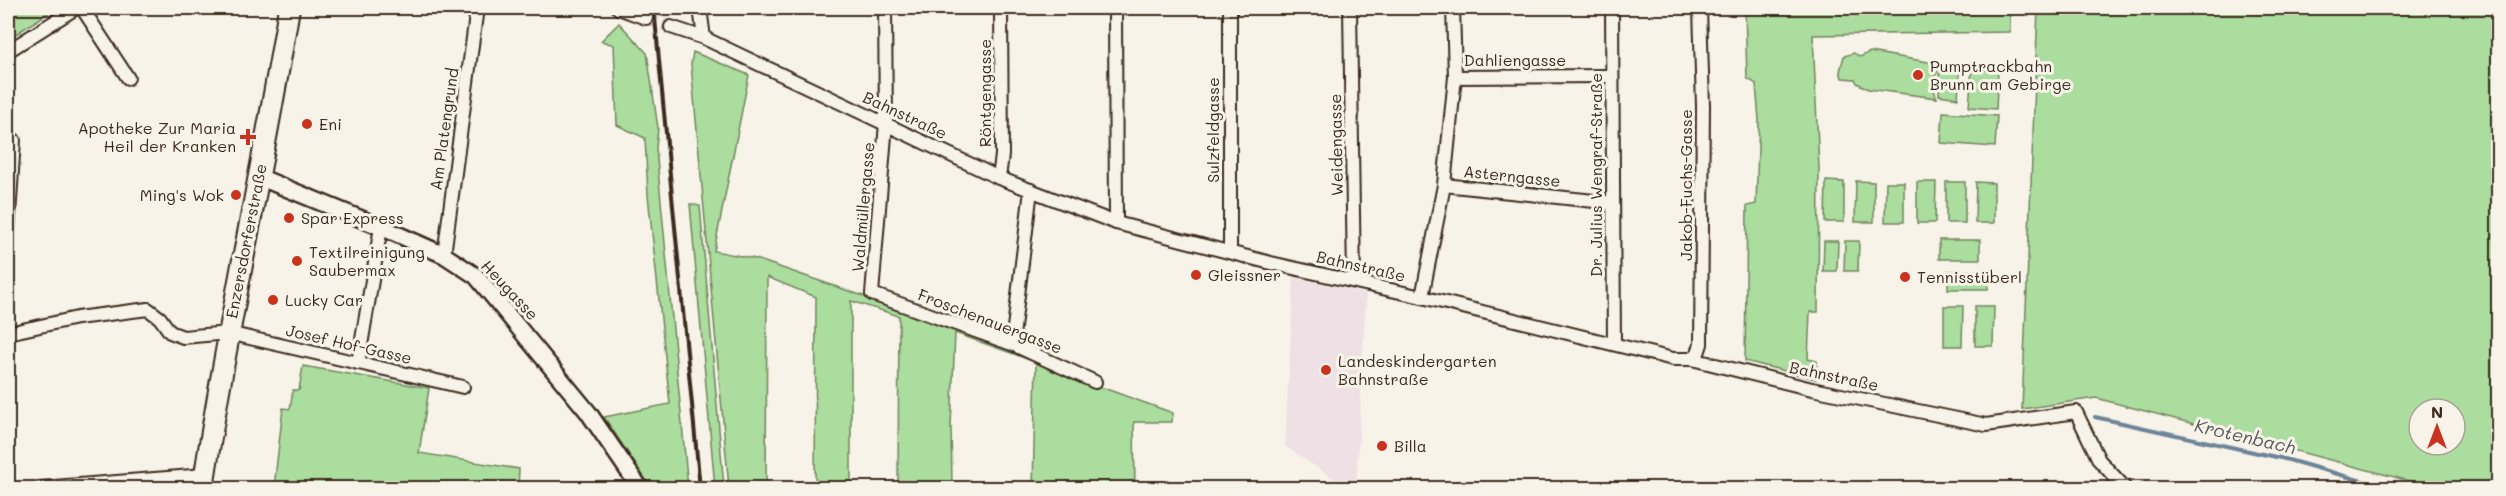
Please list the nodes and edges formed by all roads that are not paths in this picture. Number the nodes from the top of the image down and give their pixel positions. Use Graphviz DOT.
graph roads {
  1 [pos="76,8"];
  2 [pos="82,8"];
  3 [pos="289,8"];
  4 [pos="477,8"];
  5 [pos="618,8"];
  6 [pos="700,8"];
  7 [pos="885,8"];
  8 [pos="1001,8"];
  9 [pos="1115,8"];
  10 [pos="1230,8"];
  11 [pos="1350,8"];
  12 [pos="1453,8"];
  13 [pos="1611,8"];
  14 [pos="1700,8"];
  15 [pos="646,18"];
  16 [pos="670,27"];
  17 [pos="704,38"];
  18 [pos="8,51"];
  19 [pos="1612,76"];
  20 [pos="1455,77"];
  21 [pos="128,78"];
  22 [pos="886,123"];
  23 [pos="14,140"];
  24 [pos="259,177"];
  25 [pos="999,178"];
  26 [pos="1444,185"];
  27 [pos="1031,190"];
  28 [pos="1613,203"];
  29 [pos="1116,223"];
  30 [pos="8,225"];
  31 [pos="381,226"];
  32 [pos="1230,252"];
  33 [pos="444,255"];
  34 [pos="1354,281"];
  35 [pos="872,294"];
  36 [pos="1422,297"];
  37 [pos="8,333"];
  38 [pos="228,333"];
  39 [pos="1614,343"];
  40 [pos="1012,344"];
  41 [pos="1692,359"];
  42 [pos="358,363"];
  43 [pos="1095,382"];
  44 [pos="463,387"];
  45 [pos="204,482"];
  46 [pos="41,489"];
  47 [pos="640,489"];
  48 [pos="2124,489"];
  1 -- 18 [label="street"];
  2 -- 21 [label="street"];
  3 -- 24 [label="main road, Enzersdorferstraße"];
  4 -- 33 [label="street, Am Platengrund"];
  5 -- 15 [label="street"];
  6 -- 17 [label="street"];
  7 -- 22 [label="street, Waldmüllergasse"];
  8 -- 25 [label="street, Röntgengasse"];
  9 -- 29 [label="street"];
  10 -- 32 [label="street, Sulzfeldgasse"];
  11 -- 34 [label="street, Weidengasse"];
  12 -- 20 [label="street"];
  13 -- 19 [label="street, Dr. Julius Wengraf-Straße"];
  14 -- 41 [label="street, Jakob-Fuchs-Gasse"];
  16 -- 17 [label="street, Bahnstraße"];
  17 -- 22 [label="street, Bahnstraße"];
  19 -- 20 [label="street, Dahliengasse"];
  19 -- 28 [label="street, Dr. Julius Wengraf-Straße"];
  20 -- 26 [label="street"];
  22 -- 25 [label="street, Bahnstraße"];
  22 -- 35 [label="street, Waldmüllergasse"];
  23 -- 30 [label="street"];
  24 -- 31 [label="street, Heugasse"];
  24 -- 38 [label="main road, Enzersdorferstraße"];
  25 -- 27 [label="street, Bahnstraße"];
  26 -- 28 [label="street, Asterngasse"];
  26 -- 36 [label="street"];
  27 -- 29 [label="street, Bahnstraße"];
  27 -- 40 [label="street"];
  28 -- 39 [label="street, Dr. Julius Wengraf-Straße"];
  29 -- 32 [label="street, Bahnstraße"];
  31 -- 33 [label="street, Heugasse"];
  31 -- 42 [label="street"];
  32 -- 34 [label="street, Bahnstraße"];
  33 -- 47 [label="street, Heugasse"];
  34 -- 36 [label="street, Bahnstraße"];
  35 -- 40 [label="street, Froschenauergasse"];
  36 -- 39 [label="street, Bahnstraße"];
  37 -- 38 [label="street, Josef Hof-Gasse"];
  38 -- 42 [label="street, Josef Hof-Gasse"];
  38 -- 45 [label="main road, Enzersdorferstraße"];
  39 -- 41 [label="street, Bahnstraße"];
  40 -- 43 [label="street, Froschenauergasse"];
  41 -- 48 [label="street, Bahnstraße"];
  42 -- 44 [label="street, Josef Hof-Gasse"];
  45 -- 46 [label="street"];
}
